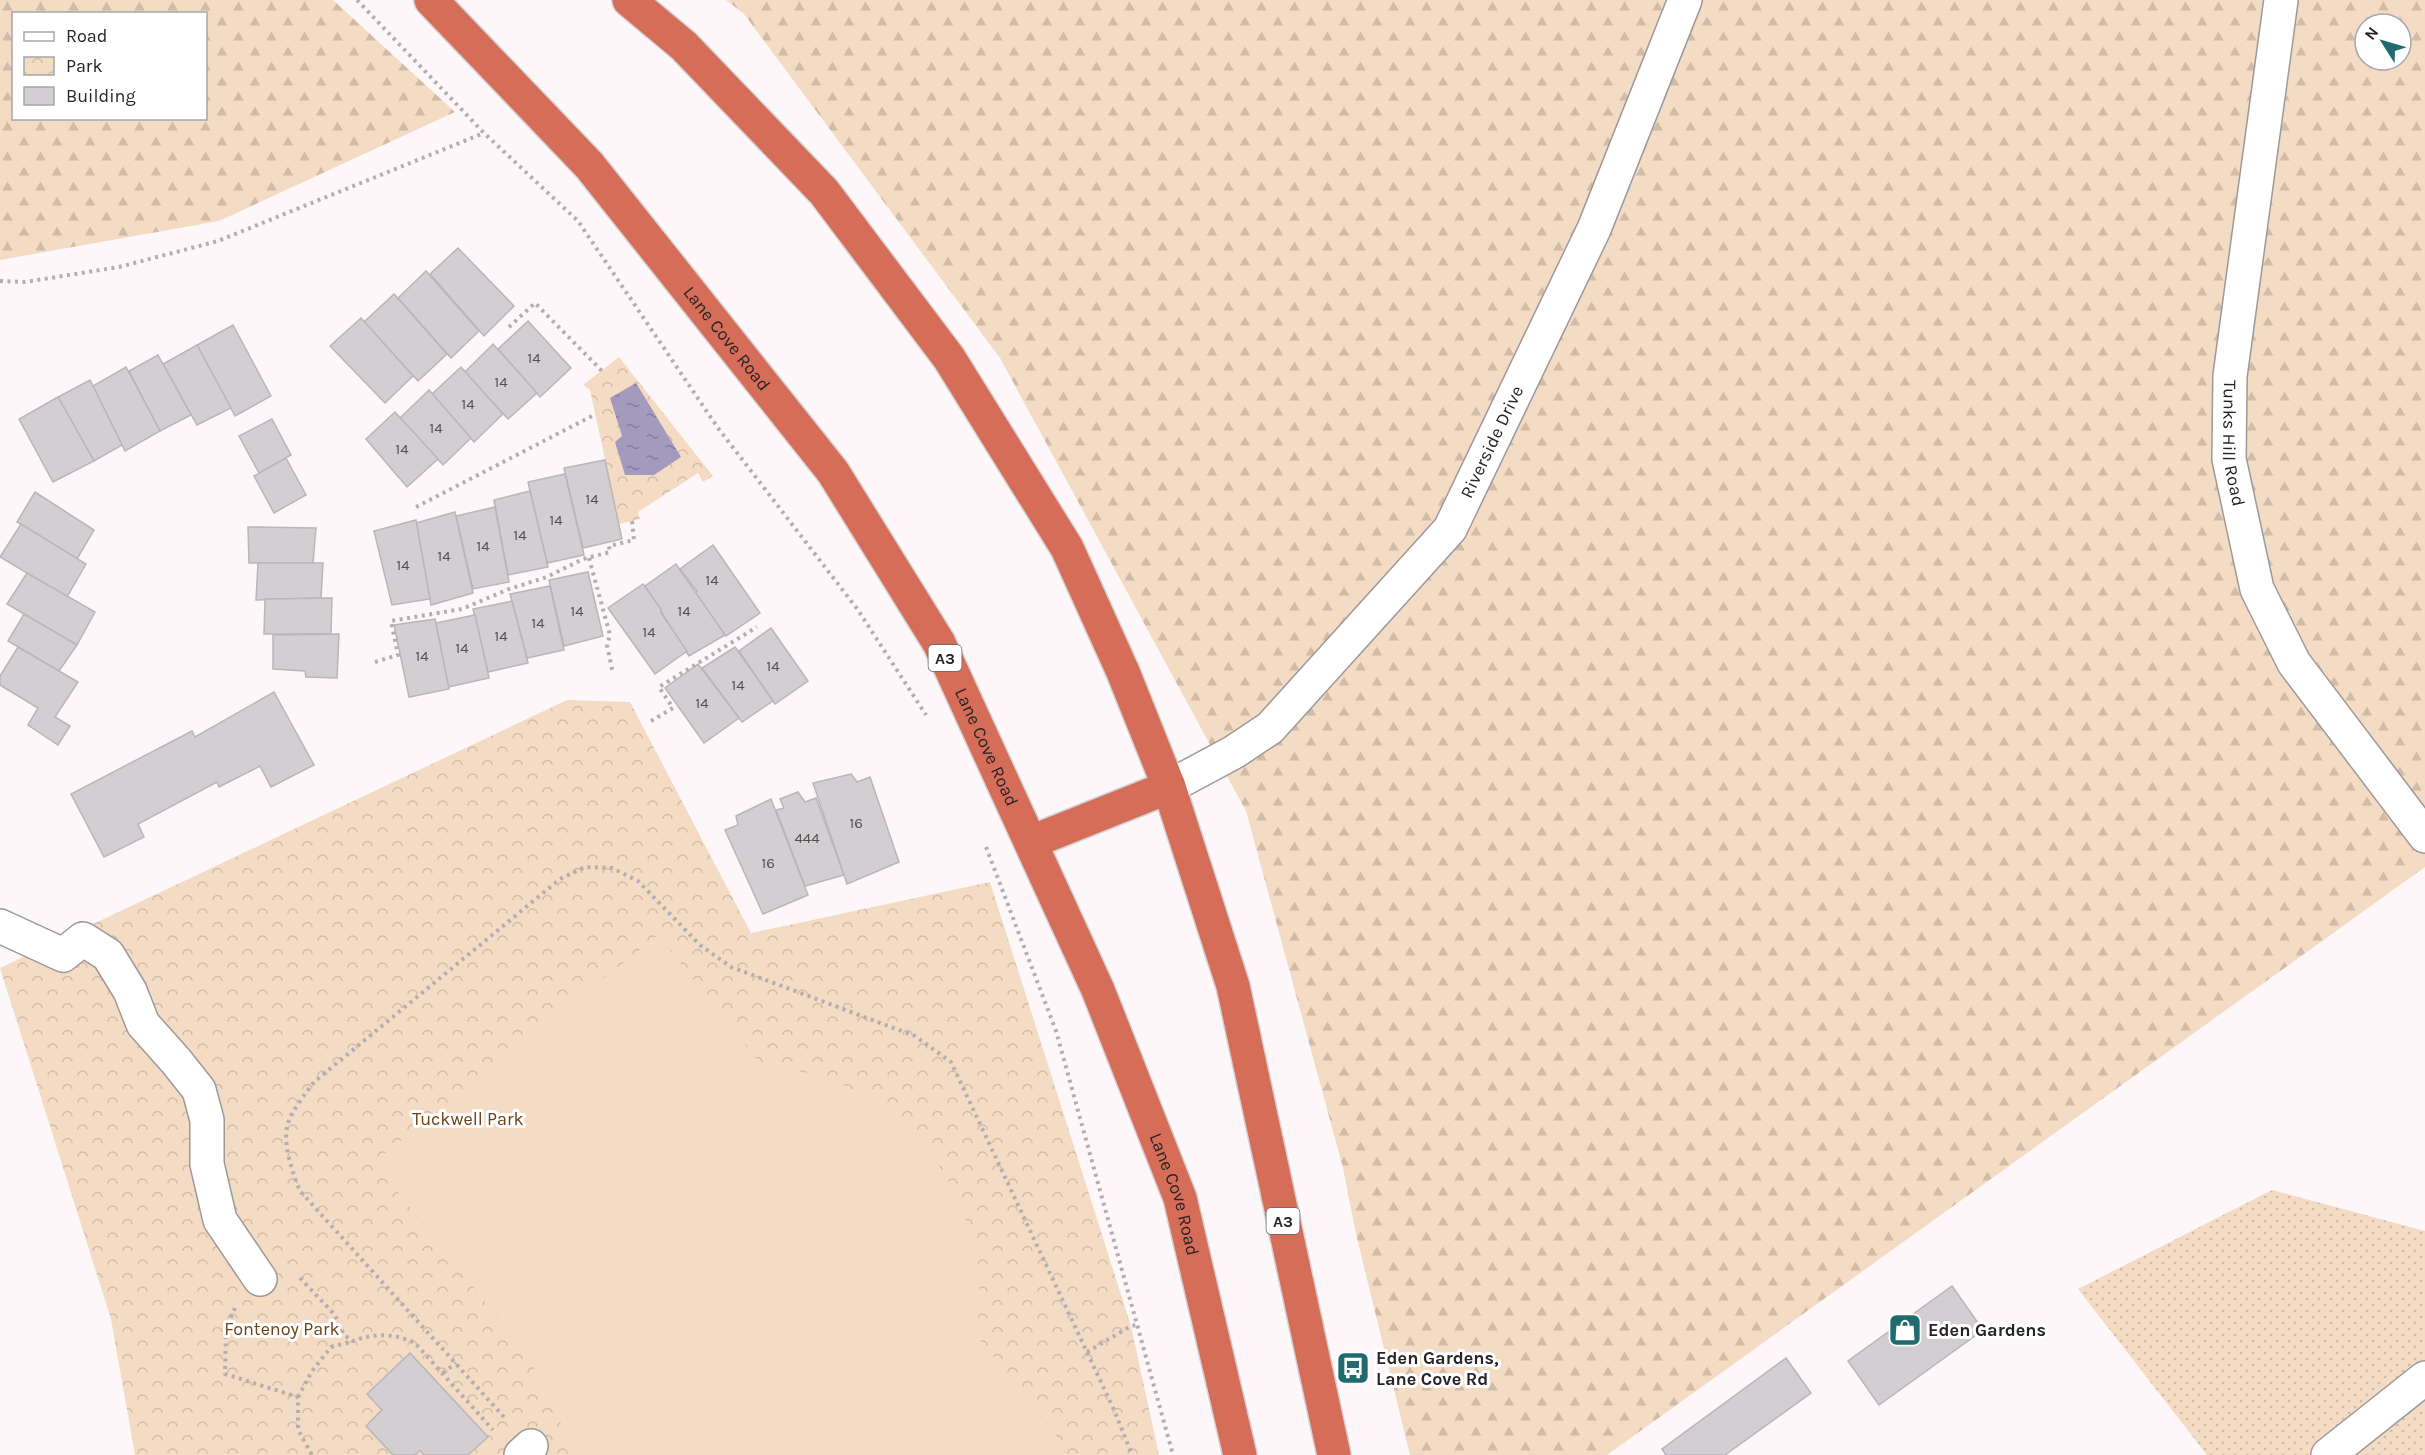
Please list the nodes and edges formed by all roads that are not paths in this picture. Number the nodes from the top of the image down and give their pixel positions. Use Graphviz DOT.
graph roads {
  1 [pos="431,0"];
  2 [pos="629,0"];
  3 [pos="1685,0"];
  4 [pos="2281,0"];
  5 [pos="1169,787"];
  6 [pos="2425,836"];
  7 [pos="1031,842"];
  8 [pos="0,926"];
  9 [pos="260,1279"];
  10 [pos="2425,1378"];
  11 [pos="1240,1455"];
  12 [pos="1334,1455"];
  13 [pos="2328,1455"];
  1 -- 7 [label="highway, Lane Cove Road / A3"];
  2 -- 5 [label="highway, A3"];
  3 -- 5 [label="street, Riverside Drive"];
  4 -- 6 [label="street, Tunks Hill Road"];
  5 -- 7 [label="highway"];
  5 -- 12 [label="highway, A3"];
  7 -- 11 [label="highway, Lane Cove Road / A3"];
  8 -- 9 [label="street"];
  10 -- 13 [label="street"];
}
